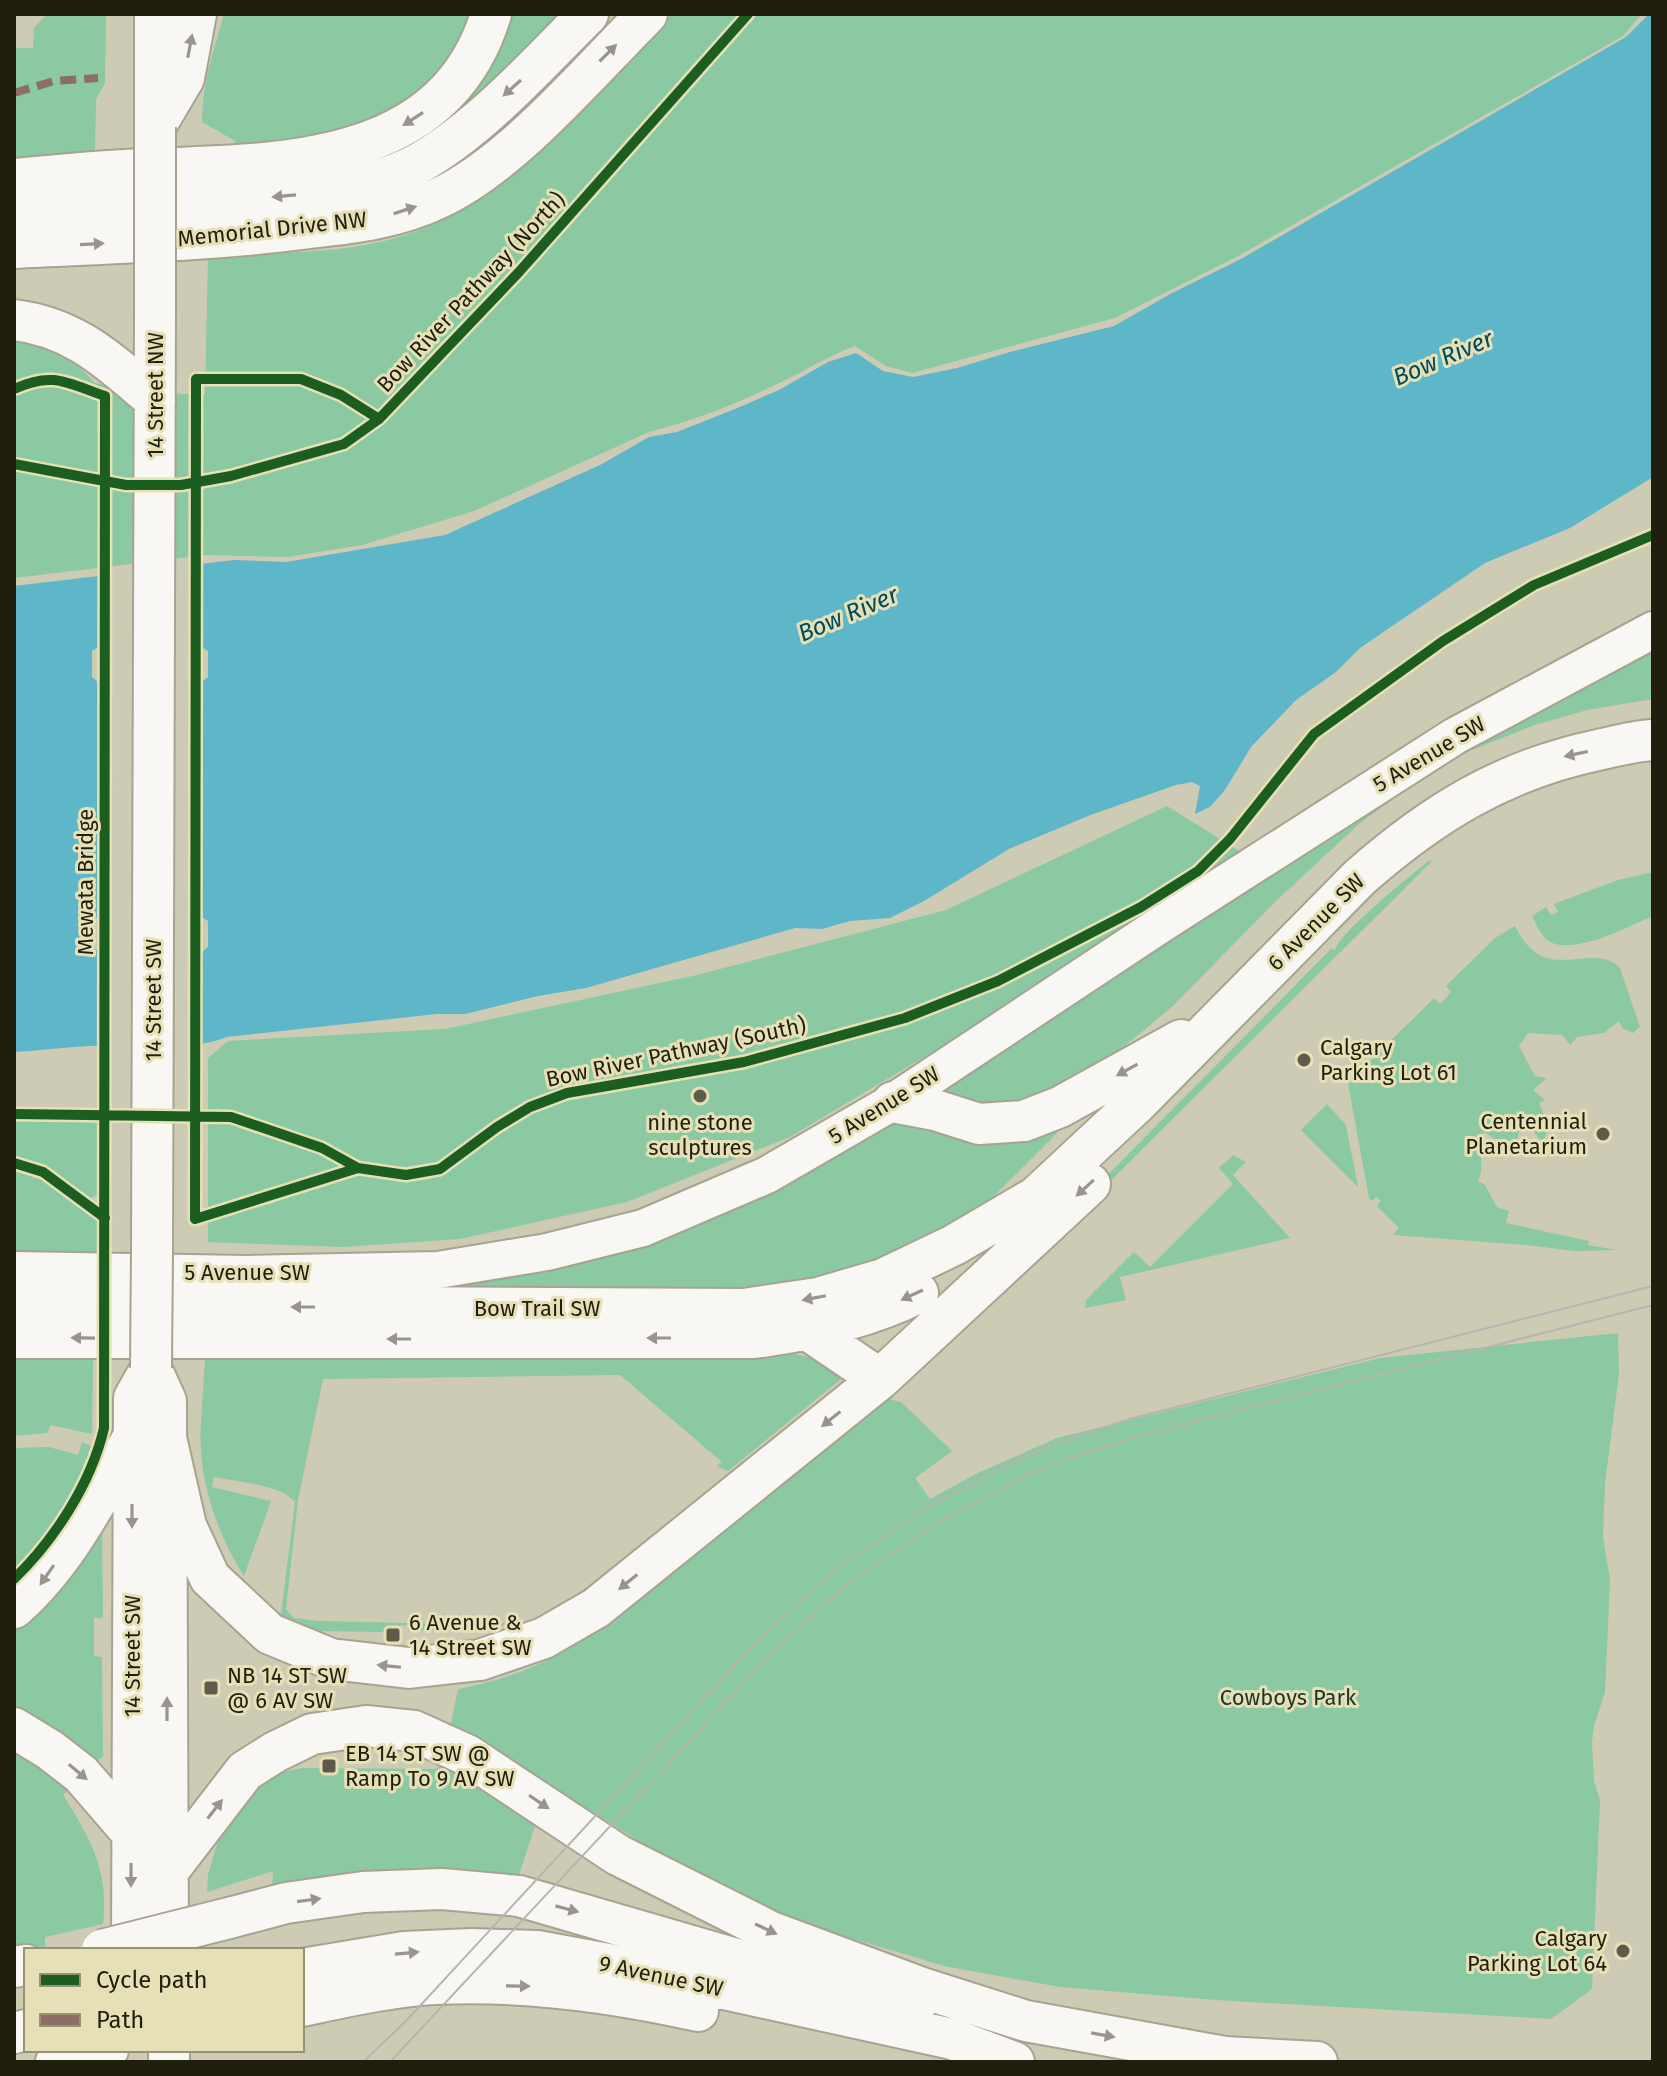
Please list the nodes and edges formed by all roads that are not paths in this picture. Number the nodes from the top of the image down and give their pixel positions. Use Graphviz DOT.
graph roads {
  1 [pos="155,14"];
  2 [pos="196,14"];
  3 [pos="491,14"];
  4 [pos="588,14"];
  5 [pos="647,14"];
  6 [pos="155,127"];
  7 [pos="14,179"];
  8 [pos="14,214"];
  9 [pos="14,248"];
  10 [pos="14,320"];
  11 [pos="155,400"];
  12 [pos="1653,630"];
  13 [pos="1653,740"];
  14 [pos="154,824"];
  15 [pos="1219,1018"];
  16 [pos="893,1102"];
  17 [pos="1138,1102"];
  18 [pos="1036,1197"];
  19 [pos="14,1270"];
  20 [pos="14,1305"];
  21 [pos="809,1331"];
  22 [pos="14,1338"];
  23 [pos="880,1379"];
  24 [pos="149,1438"];
  25 [pos="14,1608"];
  26 [pos="14,1728"];
  27 [pos="131,1832"];
  28 [pos="168,1871"];
  29 [pos="110,1948"];
  30 [pos="132,1948"];
  31 [pos="168,1948"];
  32 [pos="304,1969"];
  33 [pos="304,2006"];
  34 [pos="1026,2021"];
  35 [pos="1225,2057"];
  36 [pos="1014,2062"];
  37 [pos="1158,2062"];
  38 [pos="1317,2062"];
  1 -- 6 [label="main road, 14 Street NW"];
  6 -- 2 [label="main road, one-way"];
  3 -- 7 [label="main road, one-way"];
  4 -- 8 [label="main road, Memorial Drive NW, one-way"];
  9 -- 5 [label="main road, Memorial Drive NW, one-way"];
  6 -- 11 [label="main road, 14 Street NW, bridge"];
  10 -- 11 [label="main road"];
  11 -- 14 [label="main road, 14 Street NW"];
  12 -- 16 [label="street, 5 Avenue SW"];
  13 -- 15 [label="main road, 6 Avenue SW, one-way"];
  14 -- 24 [label="main road, 14 Street SW, bridge"];
  15 -- 16 [label="main road, one-way"];
  15 -- 17 [label="main road, 6 Avenue SW"];
  16 -- 19 [label="street, 5 Avenue SW"];
  17 -- 18 [label="main road, 6 Avenue SW"];
  17 -- 23 [label="main road, one-way"];
  18 -- 20 [label="main road, Bow Trail SW, one-way"];
  18 -- 21 [label="main road, one-way"];
  21 -- 22 [label="main road, one-way"];
  21 -- 23 [label="main road"];
  23 -- 24 [label="main road, one-way"];
  24 -- 25 [label="main road, one-way"];
  24 -- 27 [label="main road, 14 Street SW, one-way"];
  28 -- 24 [label="main road, 14 Street SW, one-way"];
  26 -- 27 [label="main road, one-way"];
  27 -- 30 [label="main road, 14 Street SW, one-way"];
  28 -- 31 [label="main road, 14 Street SW"];
  28 -- 34 [label="main road, one-way"];
  29 -- 34 [label="main road, one-way, bridge"];
  32 -- 36 [label="main road, 9 Avenue SW, one-way"];
  33 -- 36 [label="main road, 9 Avenue SW, one-way"];
  34 -- 35 [label="main road, one-way"];
  35 -- 37 [label="main road"];
  35 -- 38 [label="main road"];
}
